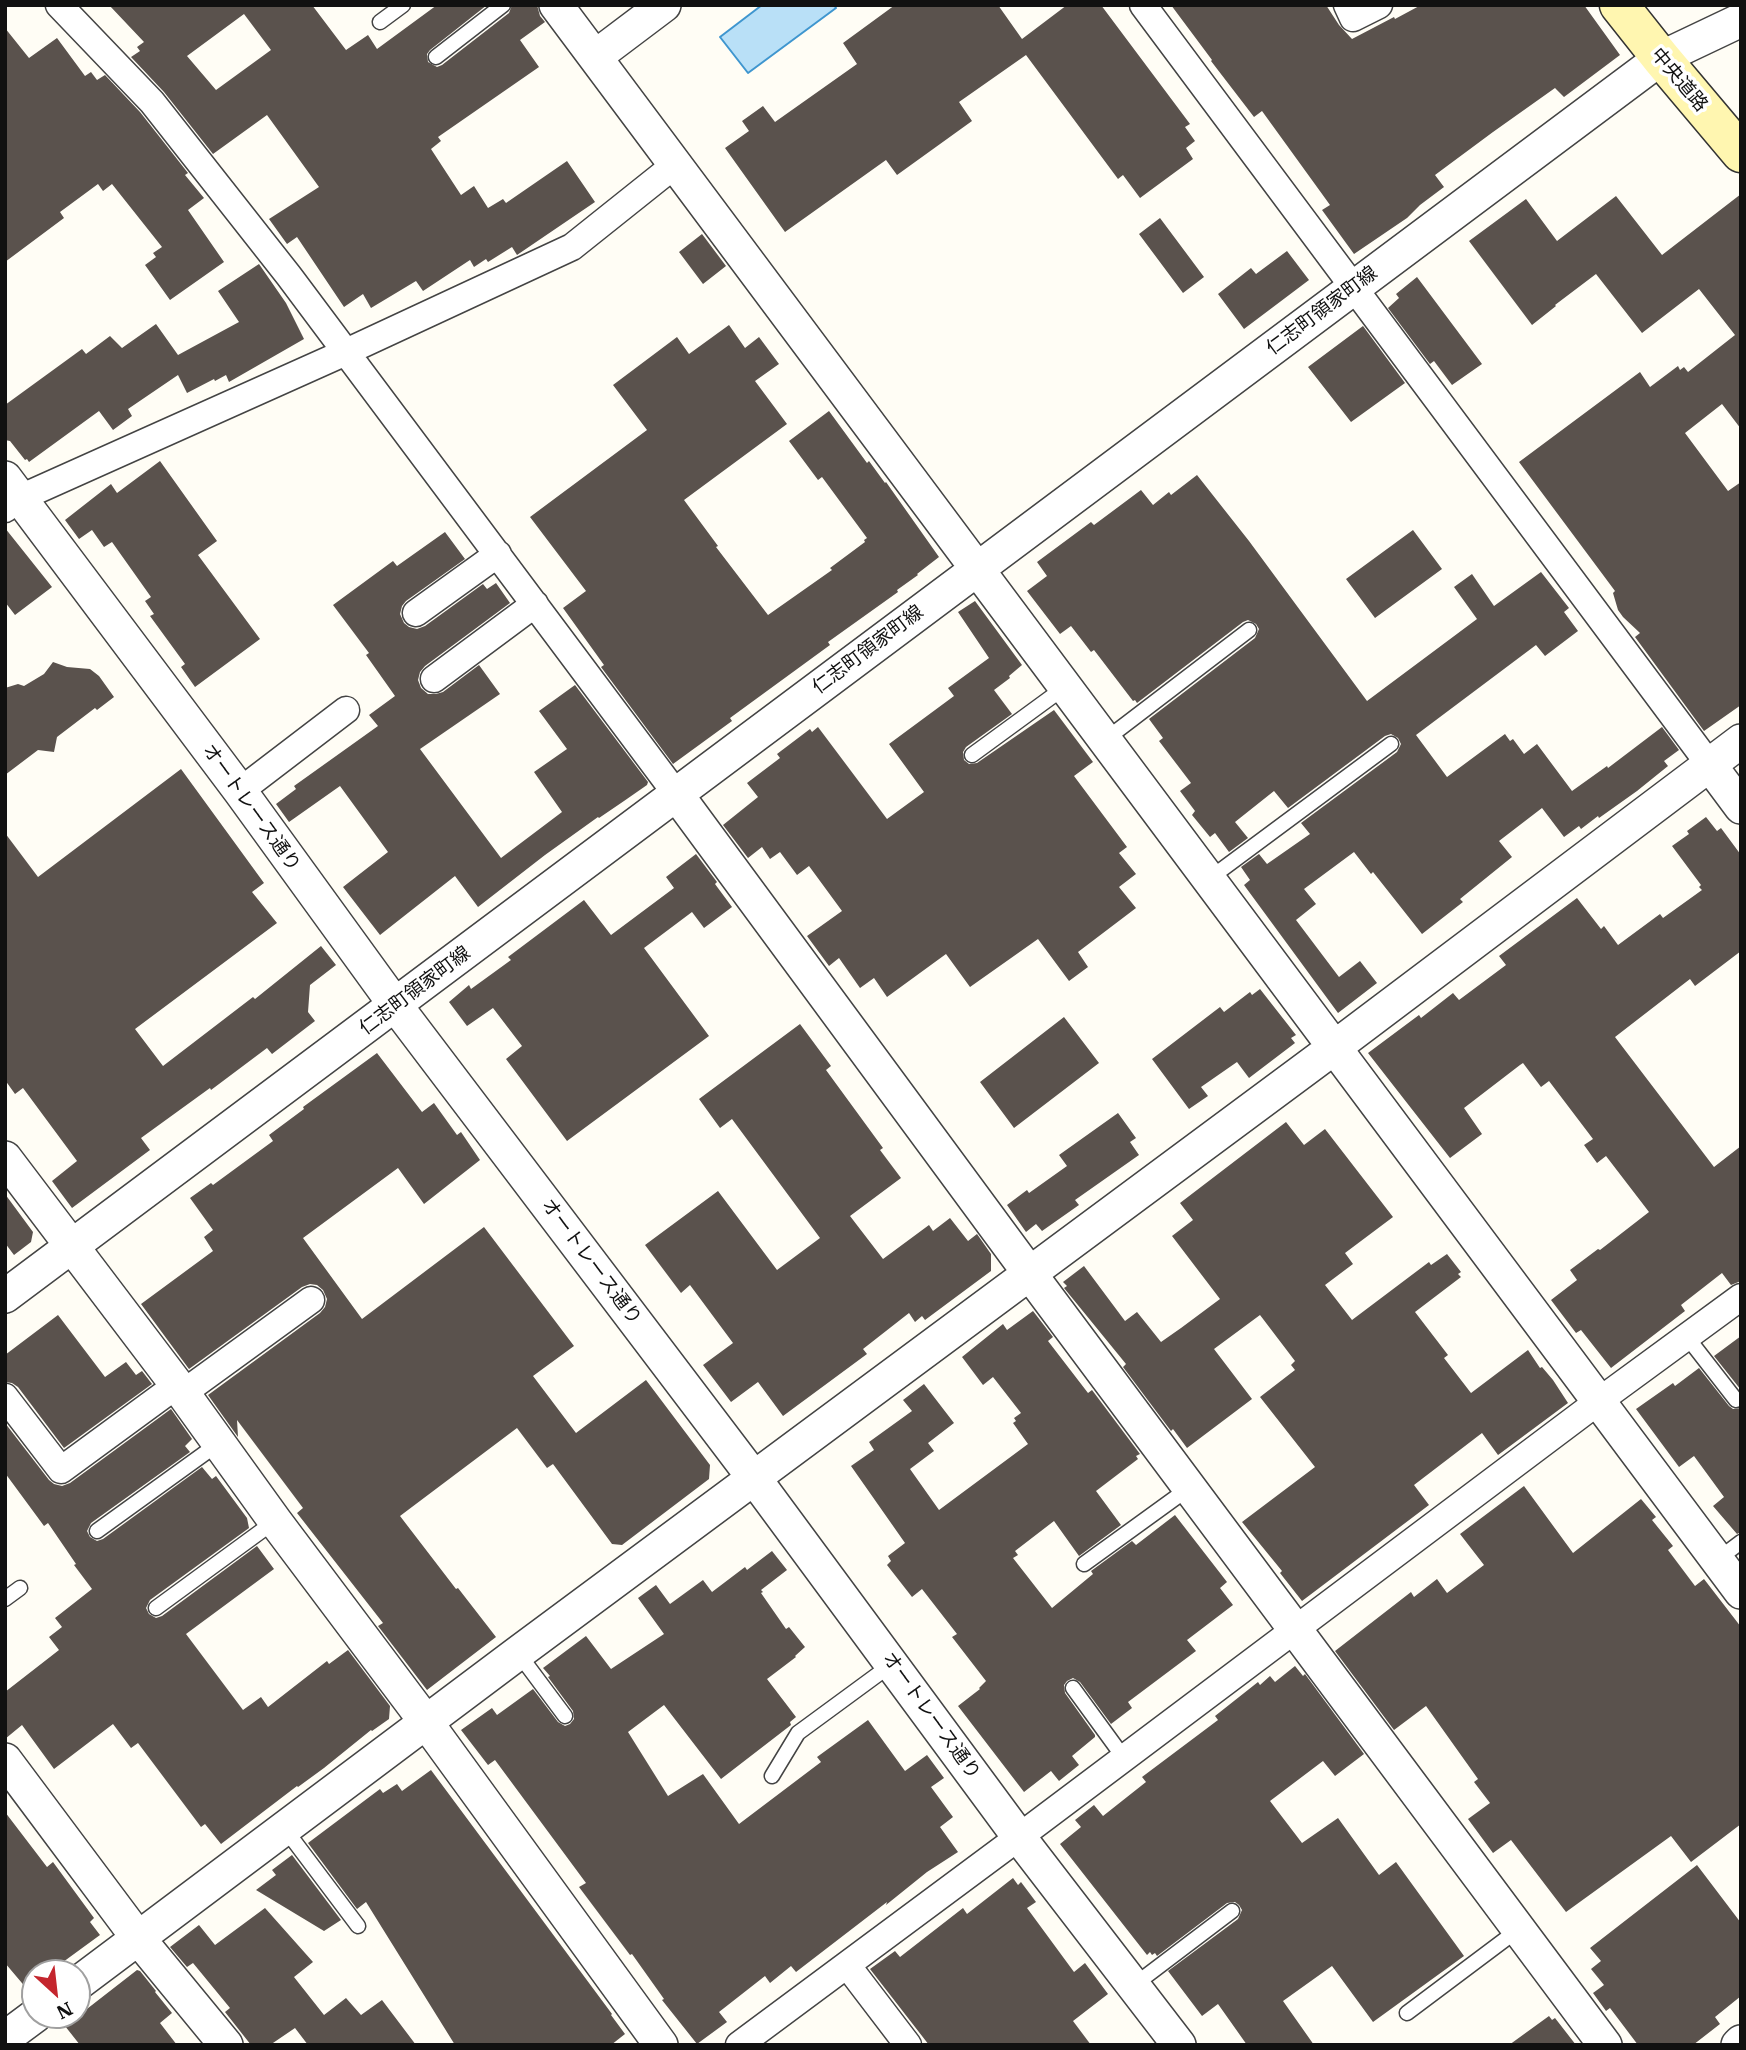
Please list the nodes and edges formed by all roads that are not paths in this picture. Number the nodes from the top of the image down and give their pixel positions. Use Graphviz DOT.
graph roads {
  1 [pos="59,5"];
  2 [pos="403,5"];
  3 [pos="503,5"];
  4 [pos="556,5"];
  5 [pos="664,5"];
  6 [pos="1143,5"];
  7 [pos="1347,5"];
  8 [pos="1379,5"];
  9 [pos="1619,5"];
  10 [pos="1741,20"];
  11 [pos="380,22"];
  12 [pos="436,57"];
  13 [pos="595,57"];
  14 [pos="1661,58"];
  15 [pos="1741,153"];
  16 [pos="676,164"];
  17 [pos="1354,287"];
  18 [pos="346,352"];
  19 [pos="10,495"];
  20 [pos="498,554"];
  21 [pos="976,569"];
  22 [pos="535,604"];
  23 [pos="416,613"];
  24 [pos="1249,630"];
  25 [pos="434,679"];
  26 [pos="1065,687"];
  27 [pos="346,710"];
  28 [pos="1105,740"];
  29 [pos="1741,741"];
  30 [pos="1391,744"];
  31 [pos="972,755"];
  32 [pos="1709,764"];
  33 [pos="240,791"];
  34 [pos="677,795"];
  35 [pos="1741,807"];
  36 [pos="1209,879"];
  37 [pos="396,1006"];
  38 [pos="1335,1047"];
  39 [pos="5,1157"];
  40 [pos="71,1247"];
  41 [pos="1030,1274"];
  42 [pos="5,1296"];
  43 [pos="1741,1297"];
  44 [pos="311,1300"];
  45 [pos="1687,1337"];
  46 [pos="180,1389"];
  47 [pos="5,1397"];
  48 [pos="1736,1400"];
  49 [pos="1599,1401"];
  50 [pos="219,1443"];
  51 [pos="754,1478"];
  52 [pos="1189,1488"];
  53 [pos="275,1521"];
  54 [pos="97,1531"];
  55 [pos="1729,1551"];
  56 [pos="1084,1564"];
  57 [pos="20,1588"];
  58 [pos="1741,1592"];
  59 [pos="5,1599"];
  60 [pos="156,1608"];
  61 [pos="1294,1629"];
  62 [pos="517,1653"];
  63 [pos="893,1664"];
  64 [pos="1073,1688"];
  65 [pos="565,1716"];
  66 [pos="426,1722"];
  67 [pos="1124,1758"];
  68 [pos="5,1760"];
  69 [pos="772,1776"];
  70 [pos="285,1829"];
  71 [pos="1019,1837"];
  72 [pos="1232,1911"];
  73 [pos="358,1926"];
  74 [pos="1519,1929"];
  75 [pos="138,1938"];
  76 [pos="847,1965"];
  77 [pos="91,1973"];
  78 [pos="1133,1986"];
  79 [pos="1407,2013"];
  80 [pos="21,2026"];
  81 [pos="5,2038"];
  82 [pos="226,2045"];
  83 [pos="661,2045"];
  84 [pos="739,2045"];
  85 [pos="908,2045"];
  86 [pos="1179,2045"];
  87 [pos="1605,2045"];
  1 -- 18 [label="street"];
  2 -- 11 [label="lane"];
  3 -- 12 [label="lane"];
  4 -- 13 [label="street"];
  5 -- 13 [label="street"];
  6 -- 17 [label="street"];
  7 -- 8 [label="street"];
  9 -- 14 [label="main road, 中央道路"];
  10 -- 14 [label="street, 仁志町領家町線"];
  13 -- 16 [label="street"];
  14 -- 15 [label="main road, 中央道路"];
  14 -- 17 [label="street, 仁志町領家町線"];
  16 -- 18 [label="street"];
  16 -- 21 [label="street"];
  17 -- 21 [label="street, 仁志町領家町線"];
  17 -- 32 [label="street"];
  18 -- 19 [label="street"];
  18 -- 20 [label="street"];
  19 -- 33 [label="street, オートレース通り"];
  20 -- 22 [label="street"];
  20 -- 23 [label="street"];
  21 -- 26 [label="street"];
  21 -- 34 [label="street, 仁志町領家町線"];
  22 -- 25 [label="street"];
  22 -- 34 [label="street"];
  24 -- 28 [label="lane"];
  26 -- 28 [label="street"];
  26 -- 31 [label="lane"];
  27 -- 33 [label="street"];
  28 -- 36 [label="street"];
  29 -- 32 [label="street"];
  30 -- 36 [label="lane"];
  32 -- 35 [label="street"];
  32 -- 38 [label="street"];
  33 -- 37 [label="street, オートレース通り"];
  34 -- 37 [label="street, 仁志町領家町線"];
  34 -- 41 [label="street"];
  36 -- 38 [label="street"];
  37 -- 40 [label="street, 仁志町領家町線"];
  37 -- 51 [label="street, オートレース通り"];
  38 -- 41 [label="street"];
  38 -- 49 [label="street"];
  39 -- 40 [label="street"];
  40 -- 42 [label="street, 仁志町領家町線"];
  40 -- 46 [label="street"];
  41 -- 51 [label="street"];
  41 -- 52 [label="street"];
  43 -- 45 [label="street"];
  44 -- 46 [label="street"];
  45 -- 48 [label="lane"];
  45 -- 49 [label="street"];
  46 -- 47 [label="street"];
  46 -- 50 [label="street"];
  49 -- 55 [label="street"];
  49 -- 61 [label="street"];
  50 -- 53 [label="street"];
  50 -- 54 [label="lane"];
  51 -- 62 [label="street"];
  51 -- 63 [label="street, オートレース通り"];
  52 -- 56 [label="lane"];
  52 -- 61 [label="street"];
  53 -- 60 [label="lane"];
  53 -- 66 [label="street"];
  55 -- 58 [label="street"];
  57 -- 59 [label="lane"];
  61 -- 67 [label="street"];
  61 -- 74 [label="street"];
  62 -- 65 [label="lane"];
  62 -- 66 [label="street"];
  63 -- 69 [label="lane"];
  63 -- 71 [label="street, オートレース通り"];
  64 -- 67 [label="lane"];
  66 -- 70 [label="street"];
  66 -- 83 [label="street"];
  67 -- 71 [label="street"];
  68 -- 75 [label="street"];
  70 -- 73 [label="lane"];
  70 -- 75 [label="street"];
  71 -- 76 [label="street"];
  71 -- 78 [label="street, オートレース通り"];
  72 -- 78 [label="lane"];
  74 -- 79 [label="lane"];
  74 -- 87 [label="street"];
  75 -- 77 [label="street"];
  75 -- 82 [label="street"];
  76 -- 84 [label="street"];
  76 -- 85 [label="street"];
  78 -- 86 [label="street, オートレース通り"];
  80 -- 81 [label="street"];
}
